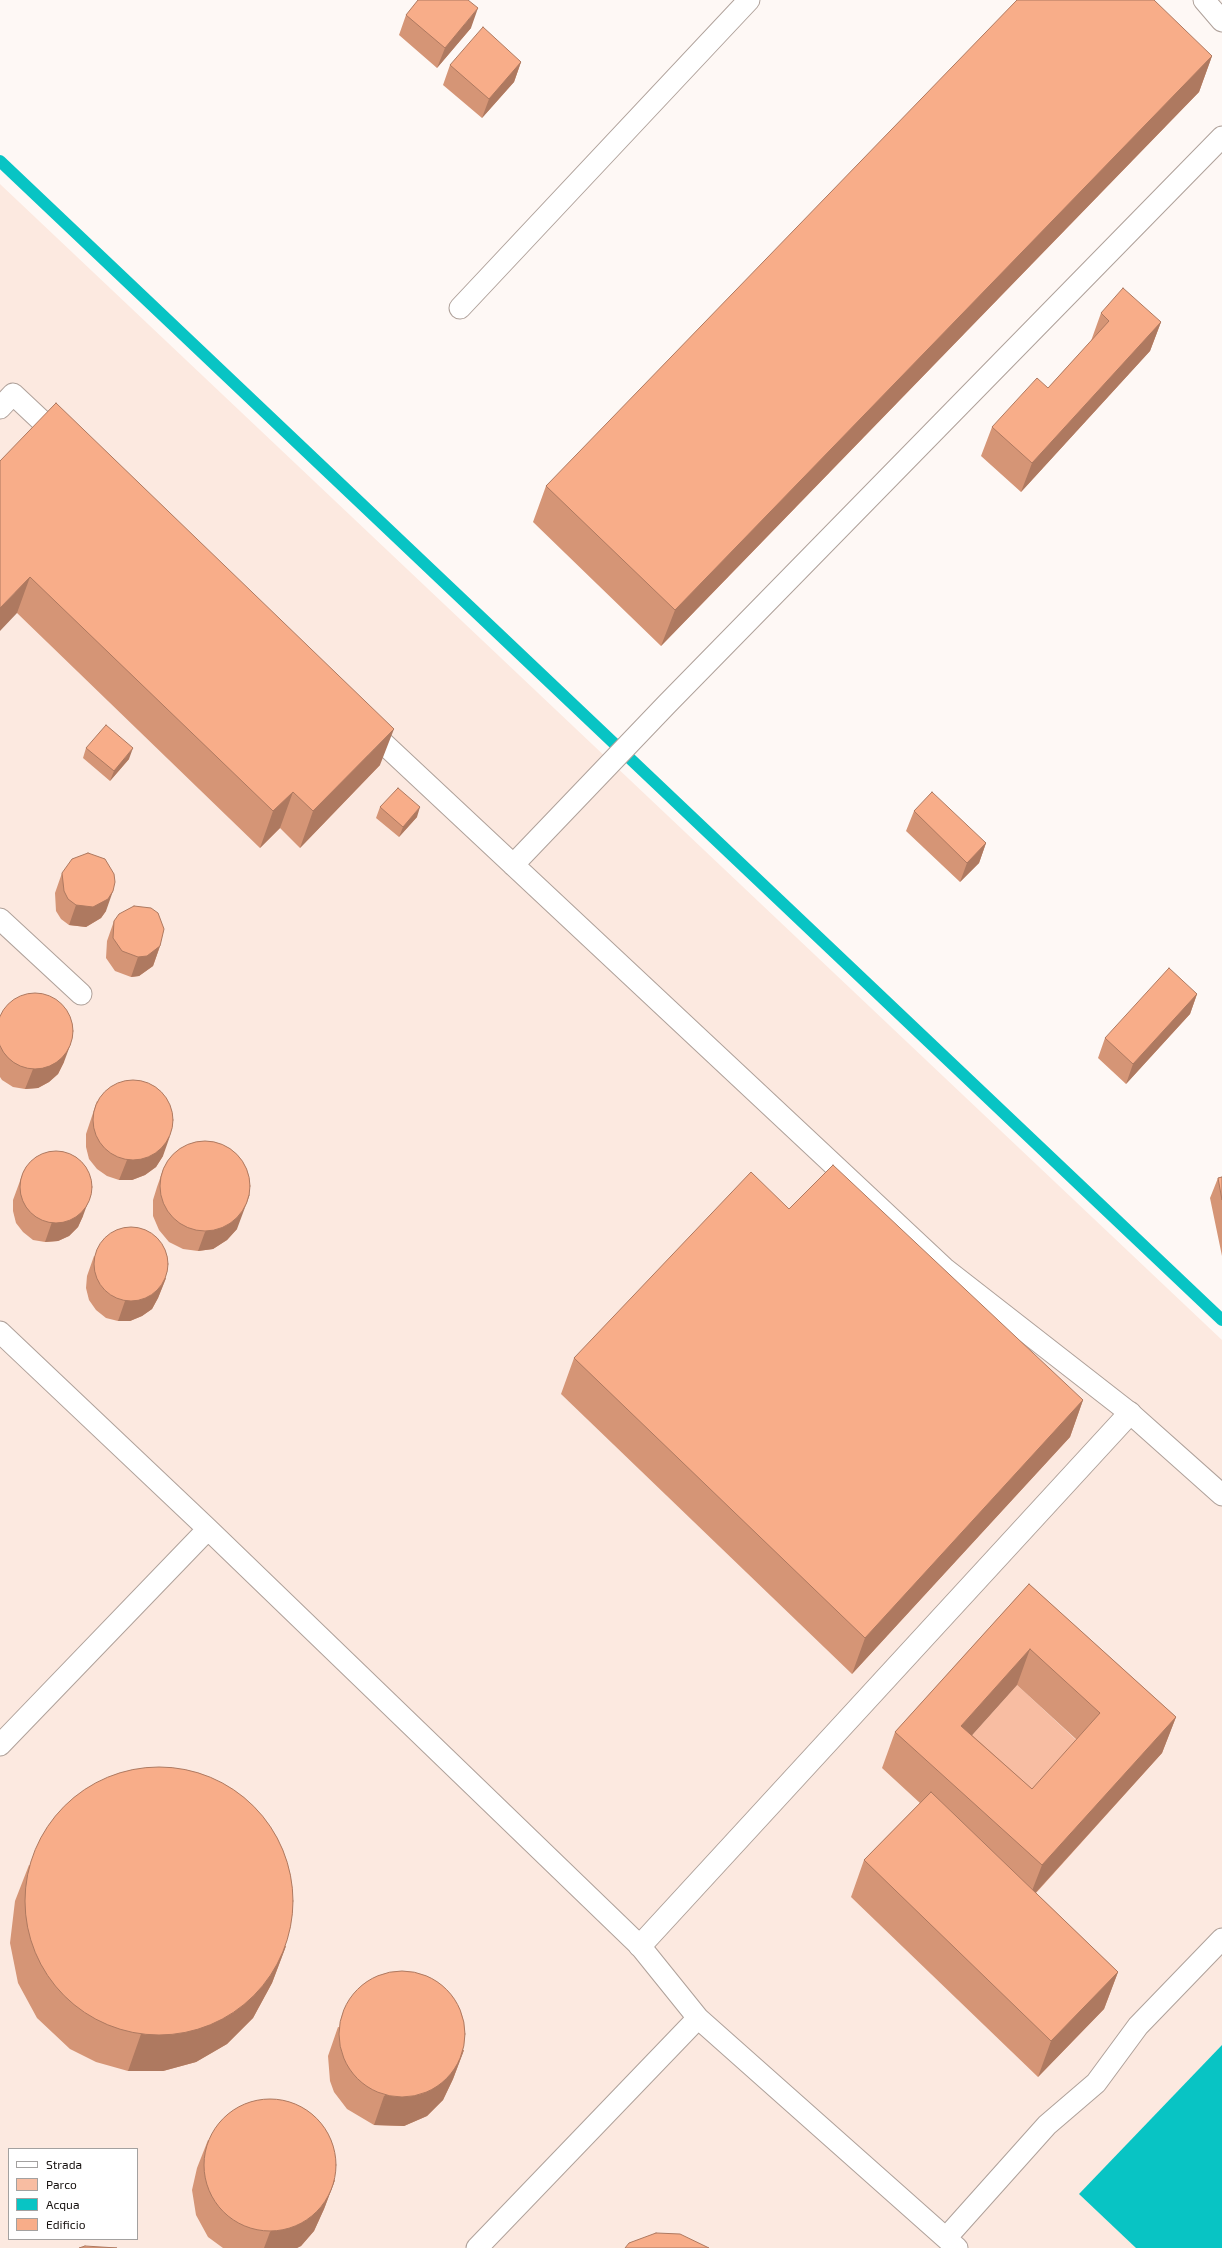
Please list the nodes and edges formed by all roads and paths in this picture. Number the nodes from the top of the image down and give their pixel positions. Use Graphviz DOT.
graph roads {
  1 [pos="749,0"];
  2 [pos="1204,0"];
  3 [pos="1222,21"];
  4 [pos="1222,137"];
  5 [pos="460,308"];
  6 [pos="0,408"];
  7 [pos="77,454"];
  8 [pos="350,712"];
  9 [pos="513,865"];
  10 [pos="0,919"];
  11 [pos="81,994"];
  12 [pos="0,1332"];
  13 [pos="1130,1413"];
  14 [pos="1222,1495"];
  15 [pos="208,1529"];
  16 [pos="0,1745"];
  17 [pos="1222,1940"];
  18 [pos="640,1946"];
  19 [pos="698,2018"];
  20 [pos="952,2243"];
  21 [pos="477,2248"];
  1 -- 5 [label="lane"];
  2 -- 3 [label="lane"];
  4 -- 9 [label="lane"];
  6 -- 7 [label="lane"];
  8 -- 9 [label="lane"];
  9 -- 13 [label="lane"];
  10 -- 11 [label="lane"];
  12 -- 15 [label="lane"];
  13 -- 14 [label="lane"];
  13 -- 18 [label="street"];
  15 -- 16 [label="lane"];
  15 -- 18 [label="lane"];
  17 -- 20 [label="lane"];
  18 -- 19 [label="lane"];
  19 -- 20 [label="lane"];
  19 -- 21 [label="lane"];
}
